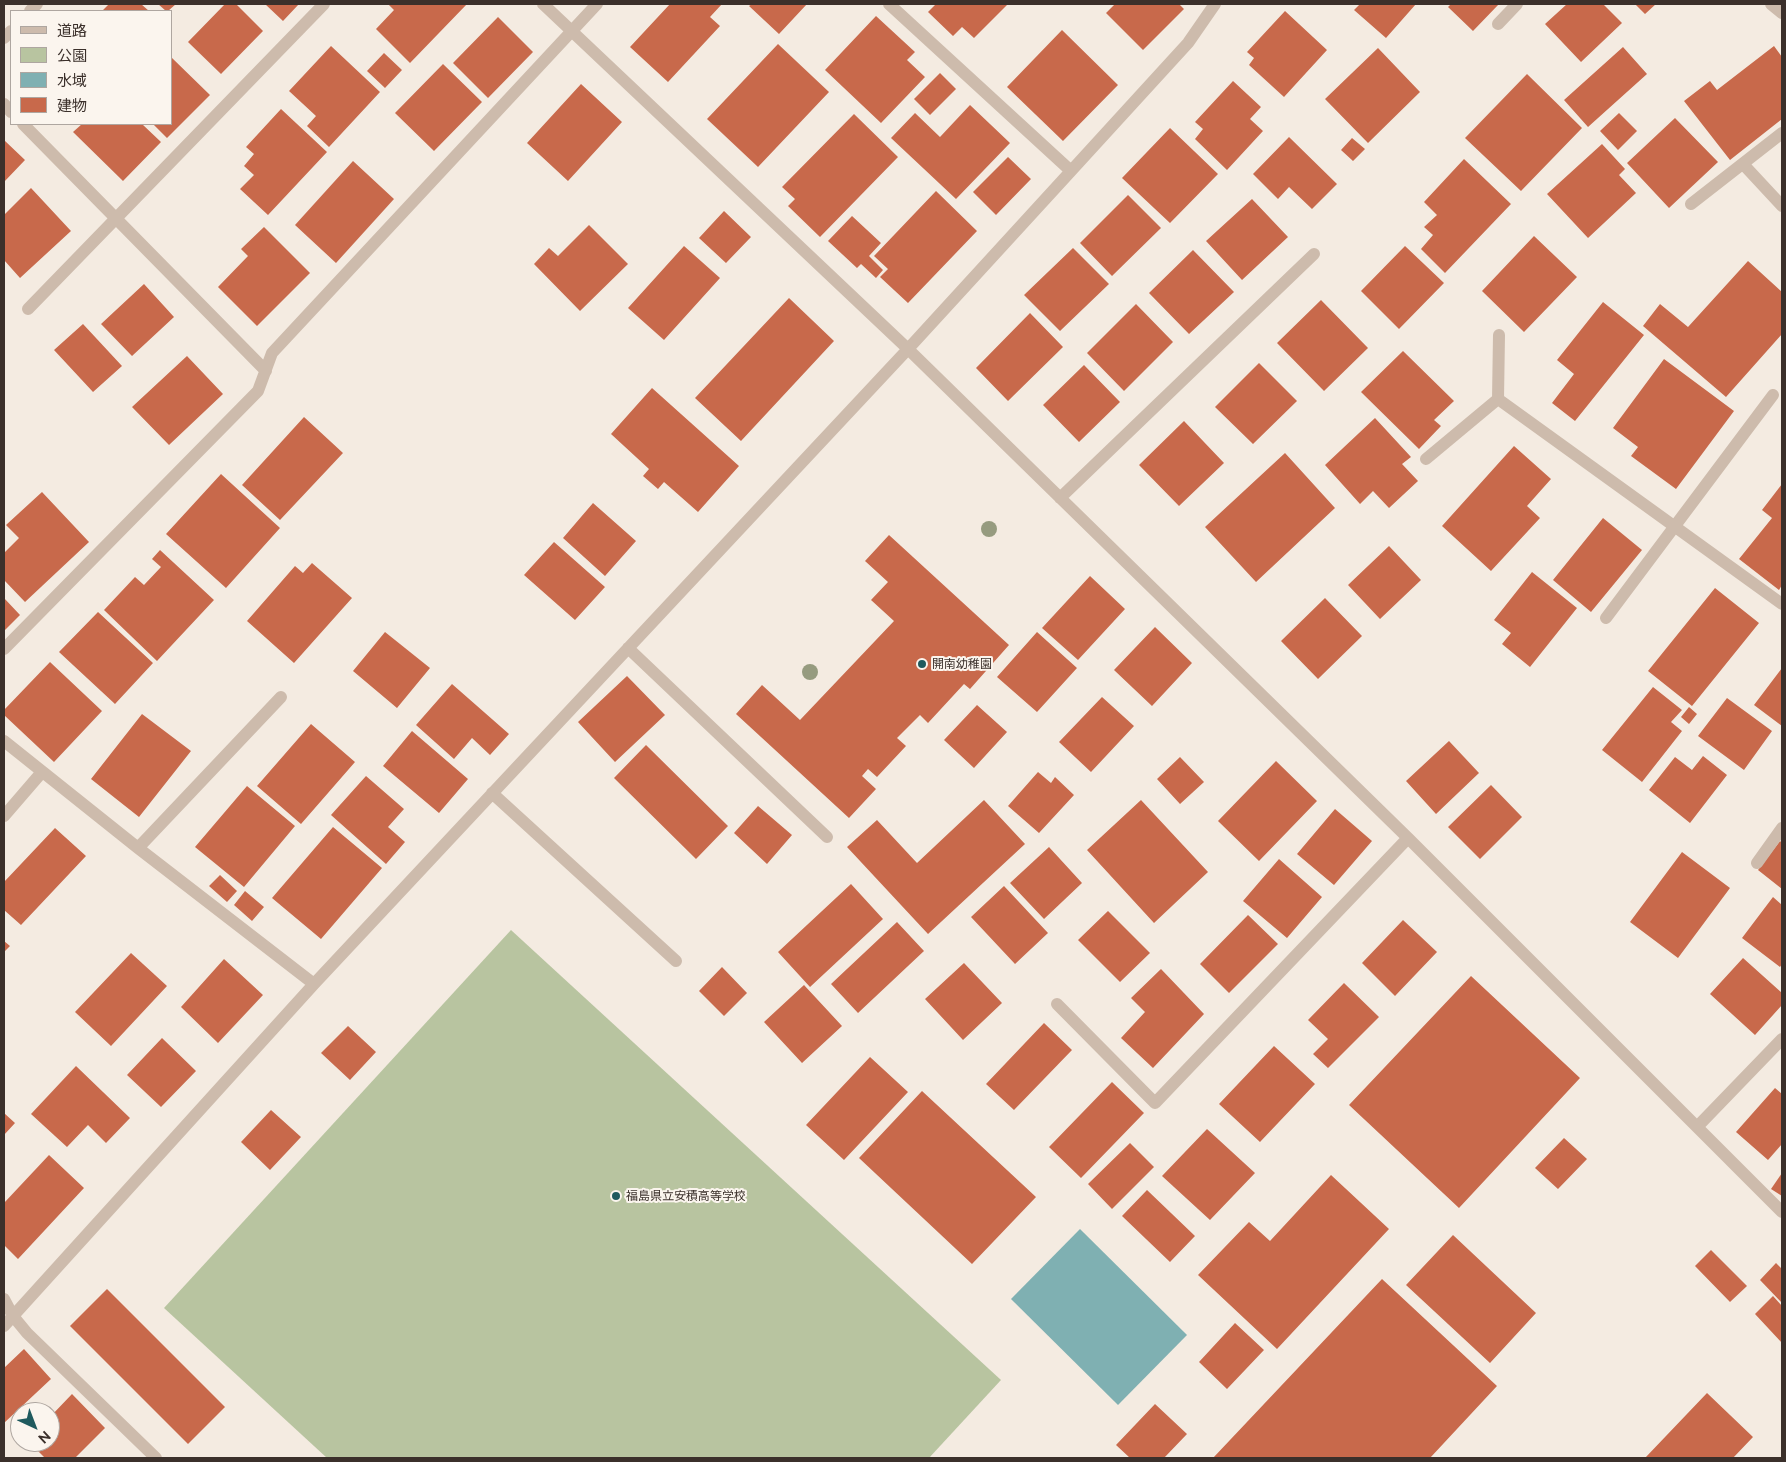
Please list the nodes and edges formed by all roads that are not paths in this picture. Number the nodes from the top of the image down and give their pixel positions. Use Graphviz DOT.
graph roads {
  1 [pos="324,4"];
  2 [pos="543,4"];
  3 [pos="596,4"];
  4 [pos="889,4"];
  5 [pos="1215,4"];
  6 [pos="1517,4"];
  7 [pos="1771,4"];
  8 [pos="1782,13"];
  9 [pos="1498,24"];
  10 [pos="571,31"];
  11 [pos="24,125"];
  12 [pos="1782,133"];
  13 [pos="1743,164"];
  14 [pos="1071,171"];
  15 [pos="1691,204"];
  16 [pos="1782,206"];
  17 [pos="116,219"];
  18 [pos="1314,254"];
  19 [pos="28,309"];
  20 [pos="1499,335"];
  21 [pos="908,349"];
  22 [pos="266,370"];
  23 [pos="1773,395"];
  24 [pos="1498,399"];
  25 [pos="1426,459"];
  26 [pos="1060,498"];
  27 [pos="1675,527"];
  28 [pos="1782,604"];
  29 [pos="1606,618"];
  30 [pos="628,648"];
  31 [pos="4,649"];
  32 [pos="281,697"];
  33 [pos="4,741"];
  34 [pos="42,772"];
  35 [pos="492,793"];
  36 [pos="4,816"];
  37 [pos="1782,828"];
  38 [pos="827,837"];
  39 [pos="1408,838"];
  40 [pos="138,848"];
  41 [pos="1757,863"];
  42 [pos="676,961"];
  43 [pos="314,984"];
  44 [pos="1057,1004"];
  45 [pos="1782,1039"];
  46 [pos="1697,1127"];
  47 [pos="1782,1212"];
  48 [pos="4,1299"];
  49 [pos="13,1316"];
  50 [pos="4,1326"];
  51 [pos="156,1458"];
  1 -- 17 [label="street"];
  2 -- 10 [label="street"];
  3 -- 10 [label="street"];
  4 -- 14 [label="street"];
  5 -- 14 [label="street"];
  6 -- 9 [label="street"];
  7 -- 8 [label="street"];
  10 -- 21 [label="street"];
  10 -- 22 [label="street"];
  11 -- 17 [label="street"];
  12 -- 13 [label="street"];
  13 -- 15 [label="street"];
  13 -- 16 [label="street"];
  14 -- 21 [label="street"];
  17 -- 19 [label="street"];
  17 -- 22 [label="street"];
  18 -- 26 [label="street"];
  20 -- 24 [label="street"];
  21 -- 26 [label="street"];
  21 -- 30 [label="street"];
  22 -- 31 [label="street"];
  23 -- 27 [label="street"];
  24 -- 25 [label="street"];
  24 -- 27 [label="street"];
  26 -- 39 [label="street"];
  27 -- 28 [label="street"];
  27 -- 29 [label="street"];
  30 -- 35 [label="street"];
  30 -- 38 [label="street"];
  32 -- 40 [label="street"];
  33 -- 34 [label="street"];
  34 -- 36 [label="street"];
  34 -- 40 [label="street"];
  35 -- 42 [label="street"];
  35 -- 43 [label="street"];
  37 -- 41 [label="street"];
  39 -- 44 [label="street"];
  39 -- 46 [label="street"];
  40 -- 43 [label="street"];
  43 -- 49 [label="street"];
  45 -- 46 [label="street"];
  46 -- 47 [label="street"];
  48 -- 49 [label="street"];
  49 -- 50 [label="street"];
  49 -- 51 [label="street"];
}
